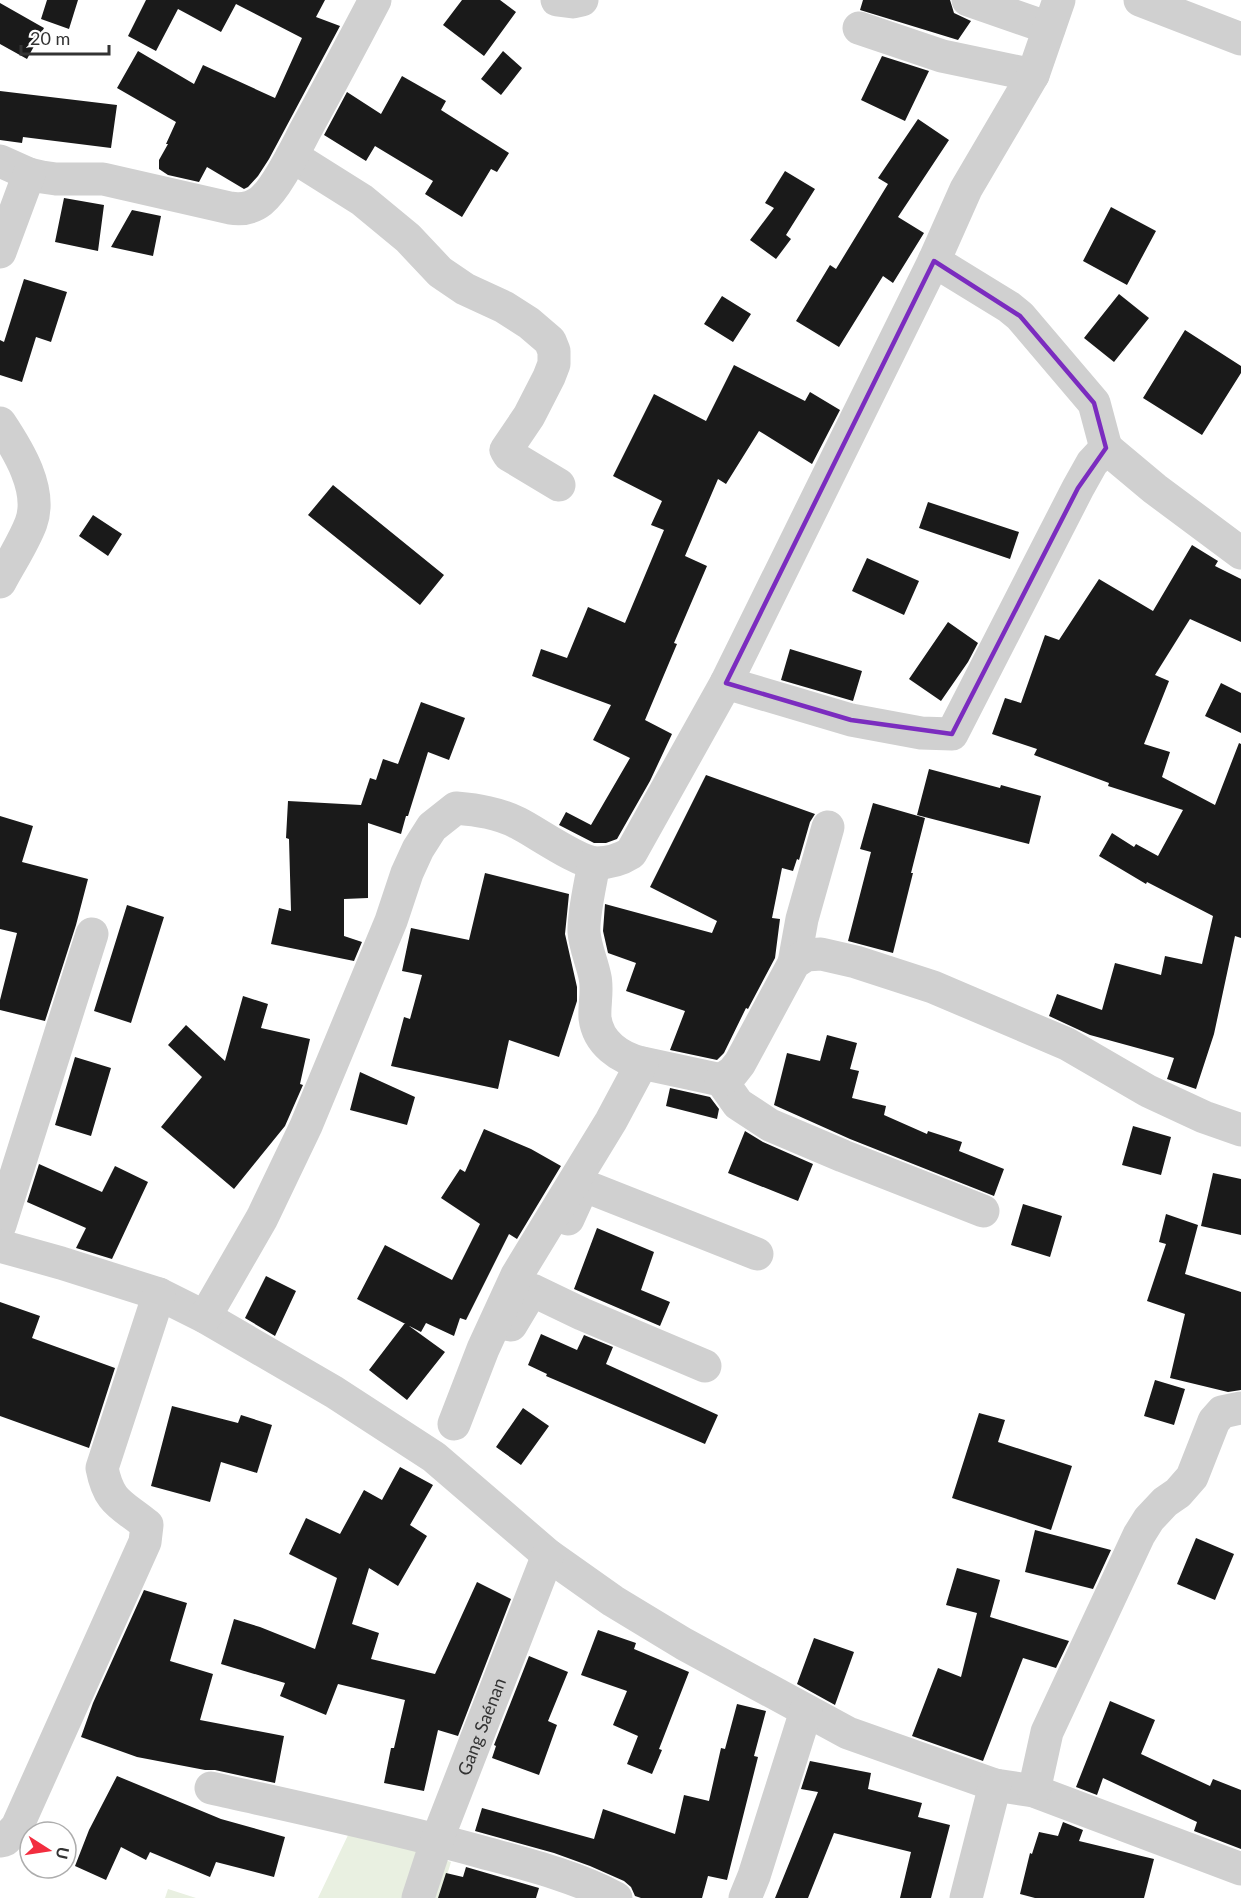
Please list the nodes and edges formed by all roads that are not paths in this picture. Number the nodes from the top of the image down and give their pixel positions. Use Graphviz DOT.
graph roads {
  1 [pos="375,0"];
  2 [pos="557,0"];
  3 [pos="582,0"];
  4 [pos="968,0"];
  5 [pos="1140,0"];
  6 [pos="1054,14"];
  7 [pos="859,27"];
  8 [pos="1241,39"];
  9 [pos="1033,75"];
  10 [pos="292,156"];
  11 [pos="15,168"];
  12 [pos="0,252"];
  13 [pos="934,261"];
  14 [pos="0,423"];
  15 [pos="1106,448"];
  16 [pos="559,485"];
  17 [pos="1241,553"];
  18 [pos="0,582"];
  19 [pos="726,683"];
  20 [pos="828,827"];
  21 [pos="594,863"];
  22 [pos="92,934"];
  23 [pos="794,963"];
  24 [pos="642,1063"];
  25 [pos="721,1080"];
  26 [pos="1241,1130"];
  27 [pos="983,1211"];
  28 [pos="0,1225"];
  29 [pos="0,1246"];
  30 [pos="757,1254"];
  31 [pos="532,1290"];
  32 [pos="159,1294"];
  33 [pos="206,1317"];
  34 [pos="705,1366"];
  35 [pos="1241,1408"];
  36 [pos="454,1424"];
  37 [pos="434,1457"];
  38 [pos="548,1555"];
  39 [pos="806,1712"];
  40 [pos="995,1785"];
  41 [pos="211,1788"];
  42 [pos="1034,1791"];
  43 [pos="437,1840"];
  44 [pos="0,1841"];
  45 [pos="1241,1869"];
  46 [pos="418,1898"];
  47 [pos="616,1898"];
  48 [pos="745,1898"];
  49 [pos="966,1898"];
  1 -- 10 [label="street"];
  2 -- 3 [label="street"];
  4 -- 6 [label="street"];
  5 -- 8 [label="street"];
  6 -- 9 [label="street"];
  7 -- 9 [label="street"];
  9 -- 13 [label="street"];
  10 -- 11 [label="street"];
  10 -- 16 [label="street"];
  11 -- 12 [label="street"];
  13 -- 15 [label="street"];
  13 -- 19 [label="street"];
  14 -- 18 [label="street"];
  15 -- 17 [label="street"];
  15 -- 19 [label="street"];
  19 -- 21 [label="street"];
  20 -- 23 [label="street"];
  21 -- 24 [label="street"];
  21 -- 33 [label="street"];
  22 -- 28 [label="street"];
  23 -- 25 [label="street"];
  23 -- 26 [label="street"];
  24 -- 25 [label="street"];
  24 -- 36 [label="street"];
  25 -- 27 [label="street"];
  29 -- 32 [label="street"];
  30 -- 31 [label="street"];
  31 -- 34 [label="street"];
  31 -- 36 [label="street"];
  32 -- 33 [label="street"];
  32 -- 44 [label="street"];
  33 -- 37 [label="street"];
  35 -- 42 [label="street"];
  36 -- 37 [label="street"];
  37 -- 38 [label="street"];
  38 -- 39 [label="street"];
  38 -- 43 [label="street, Gang Saénan"];
  39 -- 40 [label="street"];
  39 -- 48 [label="street"];
  40 -- 42 [label="street"];
  40 -- 49 [label="street"];
  41 -- 43 [label="street"];
  42 -- 45 [label="street"];
  43 -- 46 [label="street, Gang Saénan"];
  43 -- 47 [label="street"];
}
